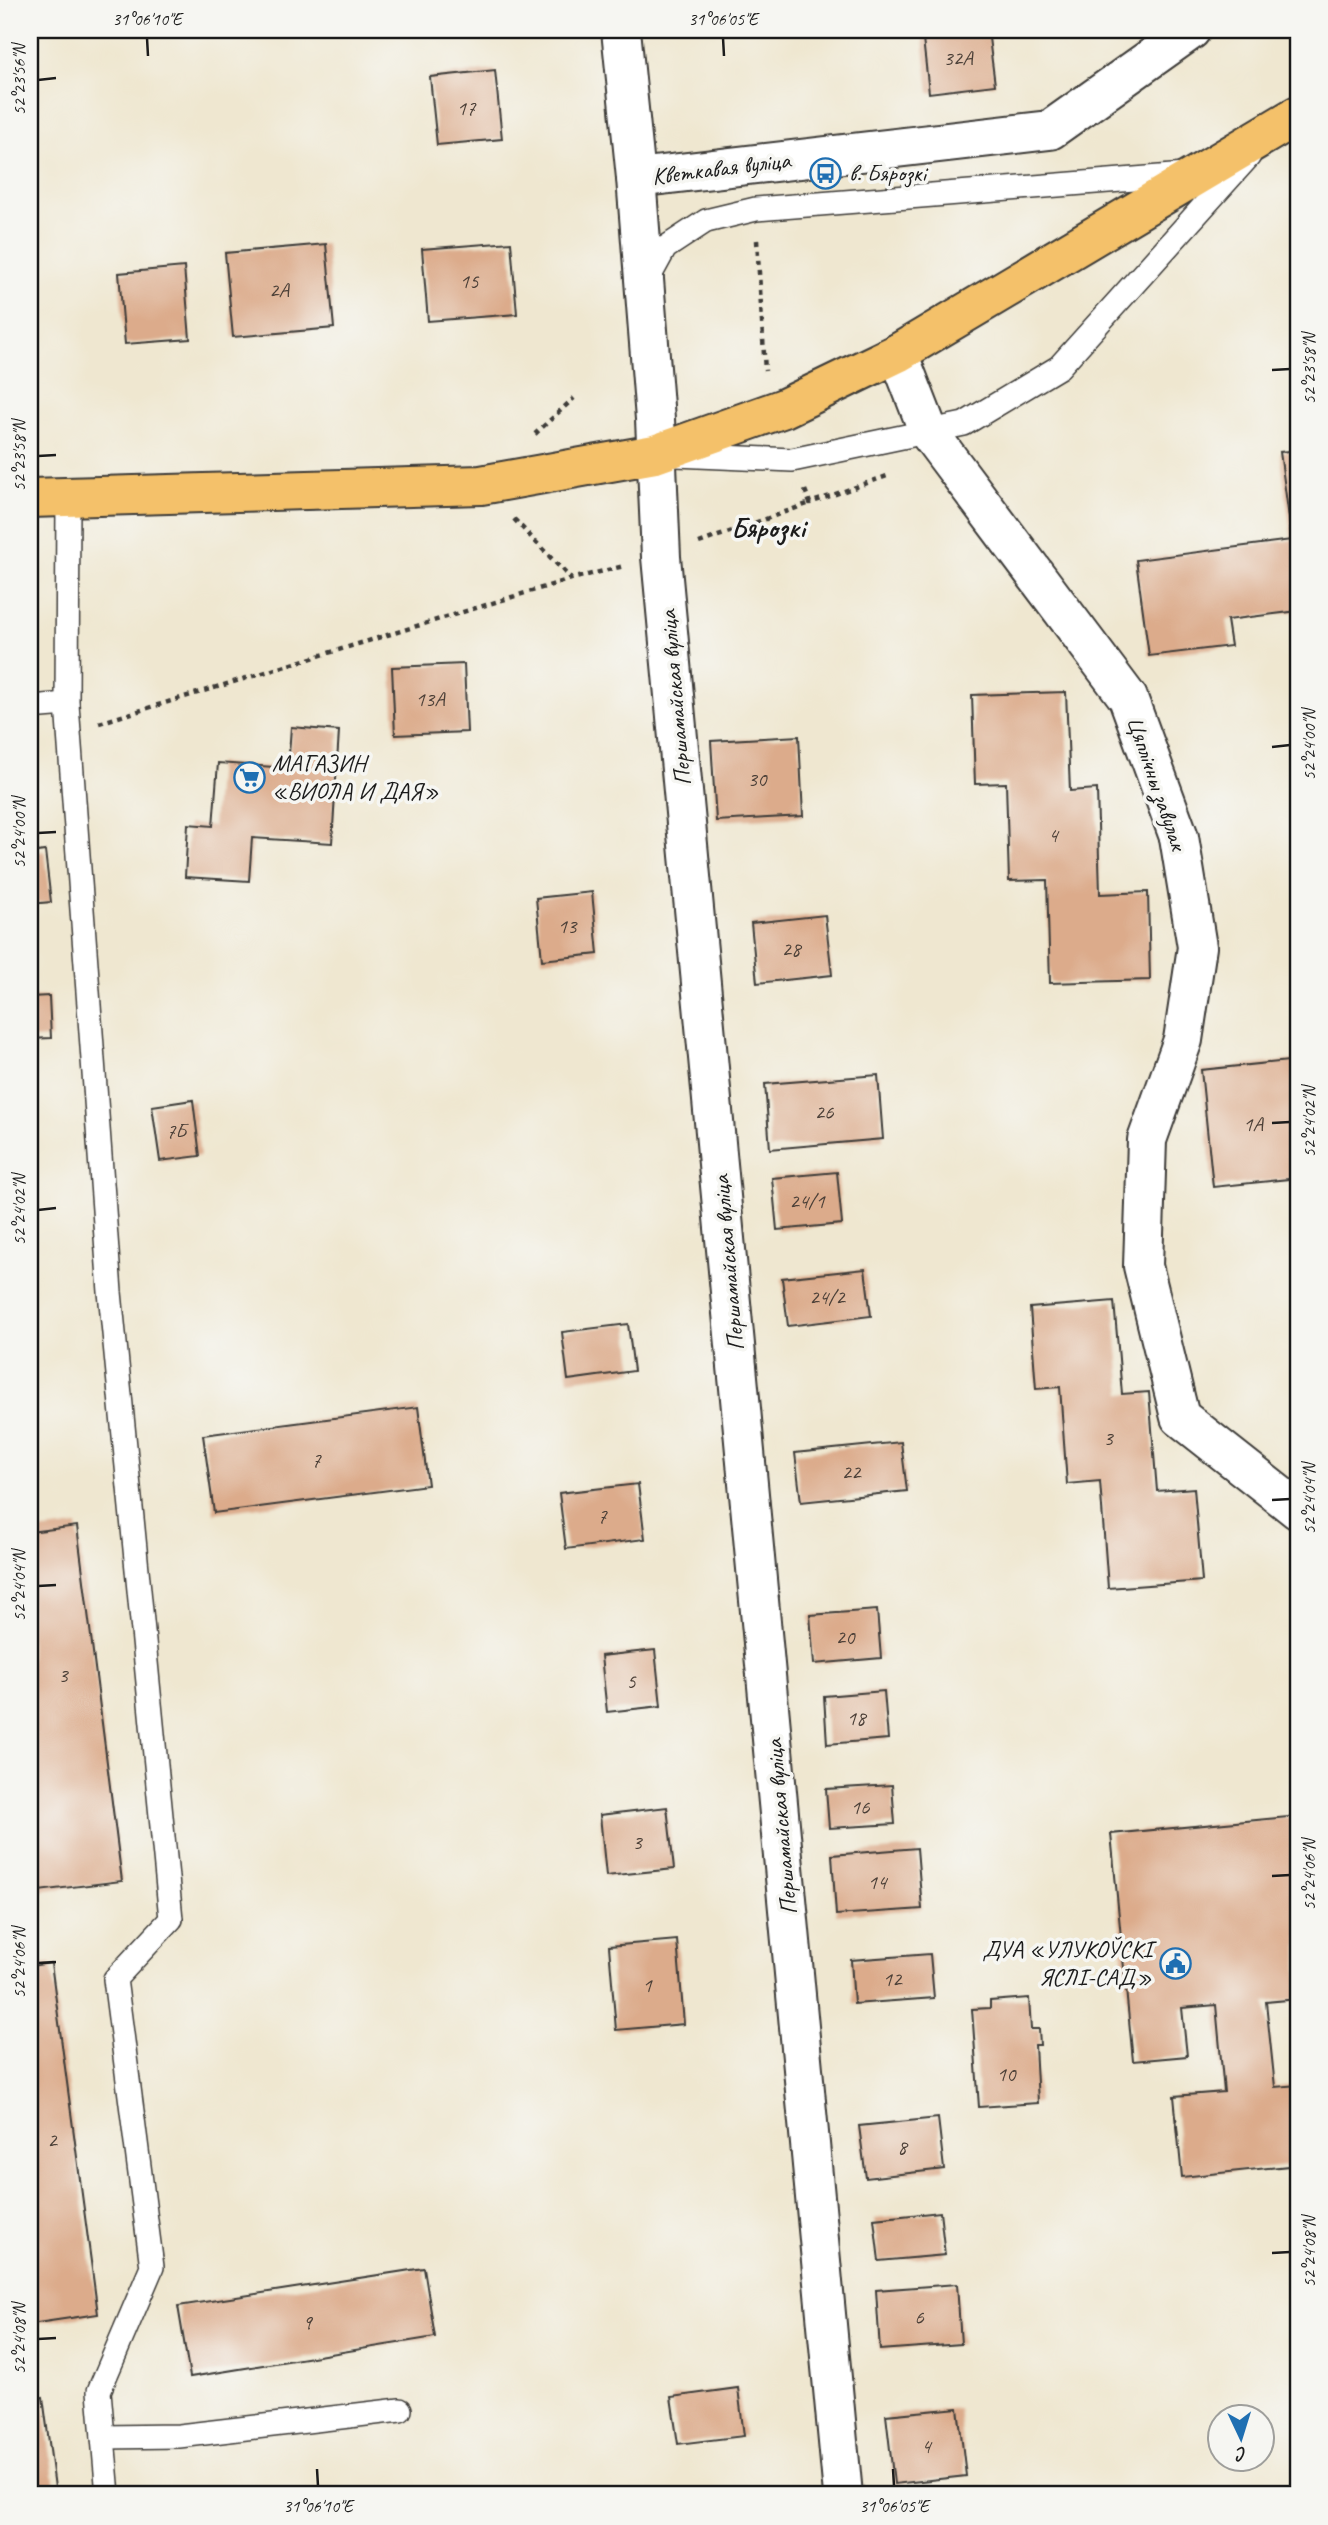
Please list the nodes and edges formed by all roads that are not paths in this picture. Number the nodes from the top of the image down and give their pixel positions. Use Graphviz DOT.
graph roads {
  1 [pos="621,30"];
  2 [pos="1191,30"];
  3 [pos="1286,122"];
  4 [pos="1195,174"];
  5 [pos="636,178"];
  6 [pos="645,286"];
  7 [pos="898,352"];
  8 [pos="929,433"];
  9 [pos="655,454"];
  10 [pos="68,497"];
  11 [pos="30,498"];
  12 [pos="67,704"];
  13 [pos="30,707"];
  14 [pos="1298,1510"];
  15 [pos="400,2410"];
  16 [pos="103,2437"];
  17 [pos="108,2495"];
  18 [pos="843,2495"];
  1 -- 5 [label="street, Першамайская вуліца"];
  2 -- 5 [label="street, Кветкавая вуліца"];
  3 -- 4 [label="main road"];
  3 -- 8 [label="lane"];
  4 -- 6 [label="lane"];
  4 -- 7 [label="main road"];
  5 -- 6 [label="street, Першамайская вуліца"];
  6 -- 9 [label="street, Першамайская вуліца"];
  7 -- 8 [label="street, Цяплічны завулак"];
  7 -- 9 [label="main road"];
  8 -- 9 [label="lane"];
  8 -- 14 [label="street, Цяплічны завулак"];
  9 -- 10 [label="main road"];
  9 -- 18 [label="street, Першамайская вуліца"];
  10 -- 11 [label="main road"];
  10 -- 12 [label="lane"];
  12 -- 13 [label="lane"];
  12 -- 16 [label="lane"];
  15 -- 16 [label="lane"];
  16 -- 17 [label="lane"];
}
